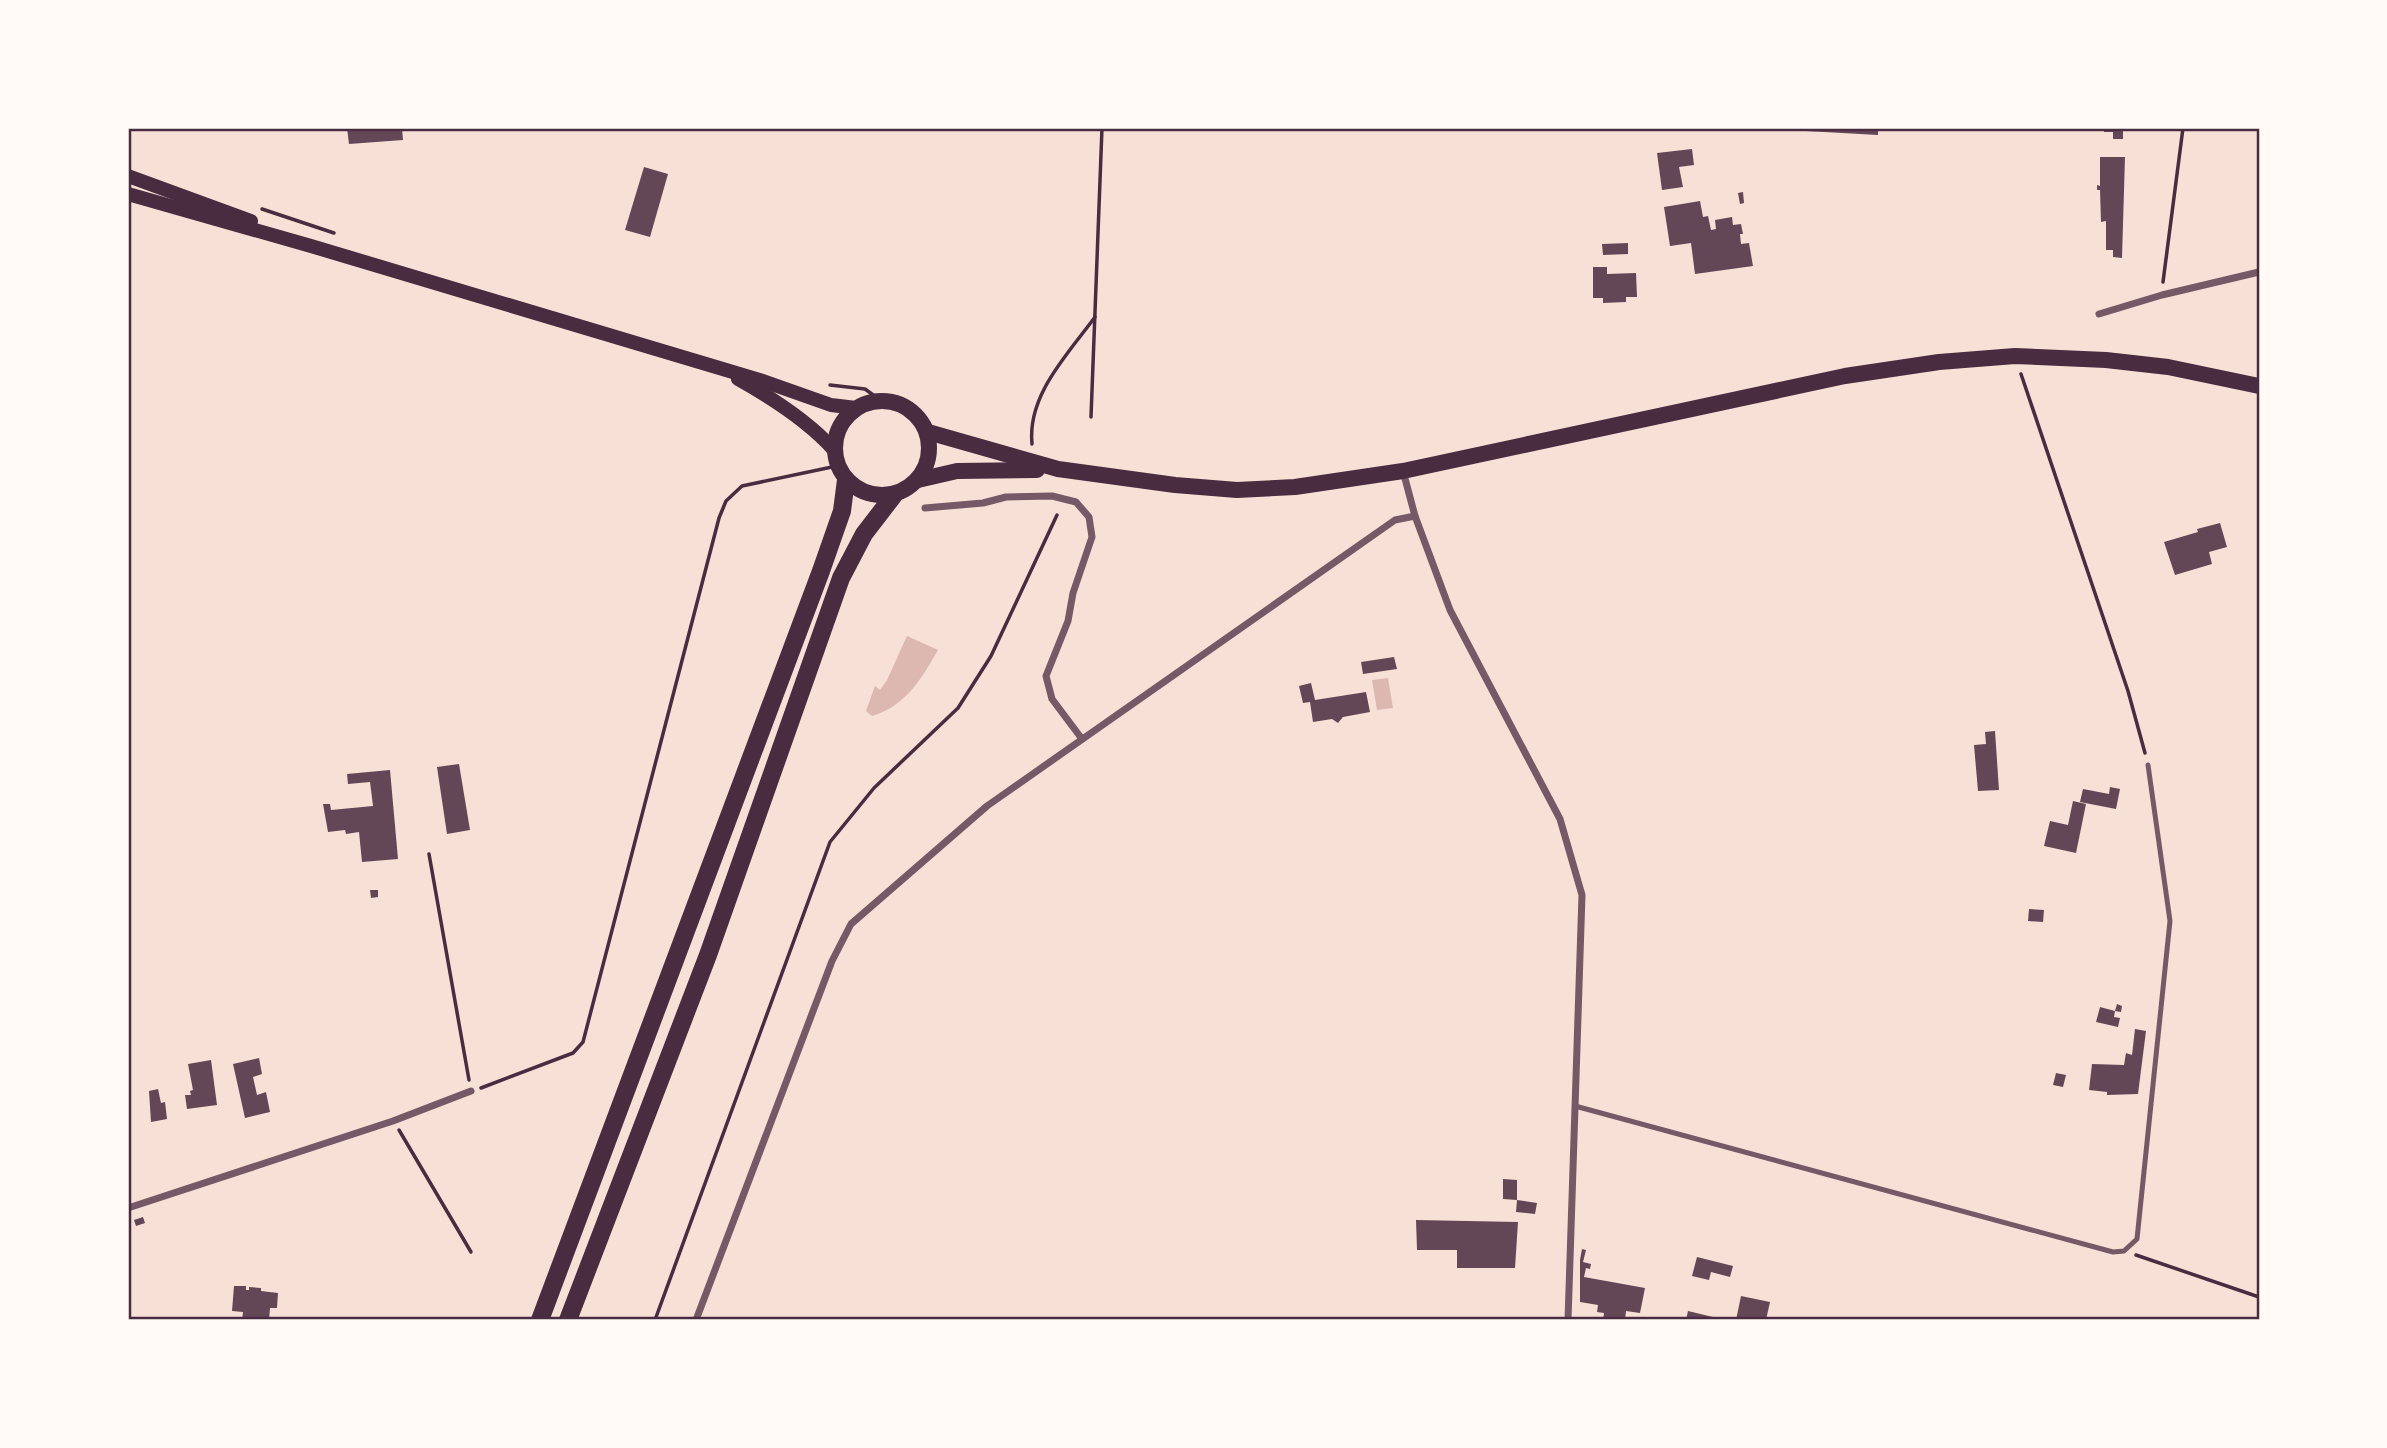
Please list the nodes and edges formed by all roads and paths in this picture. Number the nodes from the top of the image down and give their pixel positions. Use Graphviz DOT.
graph roads {
  1 [pos="1102,128"];
  2 [pos="2183,128"];
  3 [pos="128,176"];
  4 [pos="128,194"];
  5 [pos="256,206"];
  6 [pos="342,236"];
  7 [pos="311,246"];
  8 [pos="2259,272"];
  9 [pos="2162,295"];
  10 [pos="2099,314"];
  11 [pos="1096,316"];
  12 [pos="2015,356"];
  13 [pos="715,366"];
  14 [pos="2259,386"];
  15 [pos="856,408"];
  16 [pos="1091,417"];
  17 [pos="928,432"];
  18 [pos="1034,464"];
  19 [pos="839,465"];
  20 [pos="1058,469"];
  21 [pos="1403,471"];
  22 [pos="918,480"];
  23 [pos="894,495"];
  24 [pos="925,508"];
  25 [pos="1057,515"];
  26 [pos="1415,516"];
  27 [pos="1082,739"];
  28 [pos="2148,765"];
  29 [pos="429,854"];
  30 [pos="471,1091"];
  31 [pos="1575,1106"];
  32 [pos="394,1121"];
  33 [pos="128,1208"];
  34 [pos="2124,1251"];
  35 [pos="471,1252"];
  36 [pos="2259,1297"];
  37 [pos="540,1320"];
  38 [pos="568,1320"];
  39 [pos="655,1320"];
  40 [pos="696,1320"];
  41 [pos="1568,1320"];
  1 -- 11 [label="path"];
  2 -- 9 [label="path"];
  3 -- 7 [label="main road"];
  4 -- 7 [label="main road"];
  5 -- 6 [label="path"];
  7 -- 13 [label="main road"];
  8 -- 9 [label="street"];
  9 -- 10 [label="street"];
  11 -- 16 [label="path"];
  11 -- 18 [label="path"];
  12 -- 14 [label="main road"];
  12 -- 21 [label="main road"];
  12 -- 28 [label="path"];
  13 -- 15 [label="main road"];
  13 -- 19 [label="main road"];
  15 -- 17 [label="main road"];
  15 -- 19 [label="main road"];
  17 -- 18 [label="main road"];
  17 -- 22 [label="main road"];
  18 -- 20 [label="main road"];
  19 -- 23 [label="main road"];
  19 -- 30 [label="path"];
  19 -- 37 [label="highway"];
  20 -- 21 [label="main road"];
  20 -- 22 [label="main road"];
  21 -- 26 [label="street"];
  22 -- 23 [label="main road"];
  23 -- 38 [label="highway"];
  24 -- 27 [label="street"];
  25 -- 39 [label="path"];
  26 -- 27 [label="street"];
  26 -- 31 [label="street"];
  27 -- 40 [label="street"];
  28 -- 34 [label="lane"];
  29 -- 30 [label="path"];
  30 -- 32 [label="street"];
  31 -- 34 [label="lane"];
  31 -- 41 [label="street"];
  32 -- 33 [label="street"];
  32 -- 35 [label="path"];
  34 -- 36 [label="path"];
}
